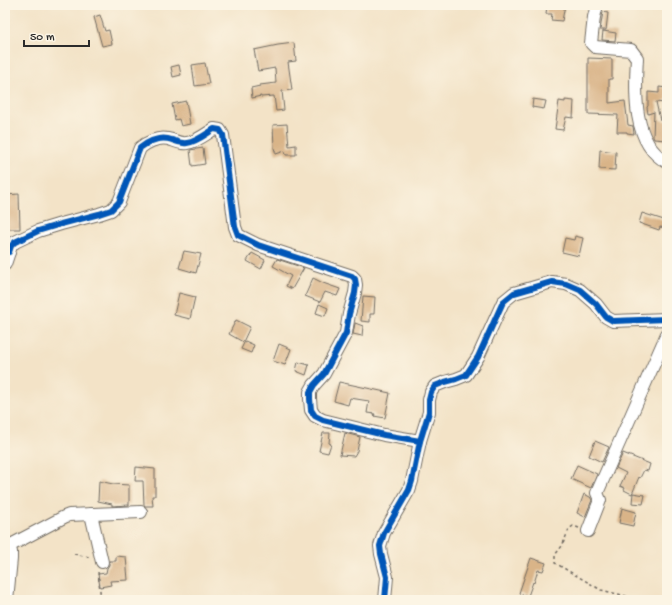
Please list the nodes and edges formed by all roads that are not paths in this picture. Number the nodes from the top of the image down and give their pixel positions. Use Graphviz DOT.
graph roads {
  1 [pos="597,5"];
  2 [pos="667,162"];
  3 [pos="7,252"];
  4 [pos="5,264"];
  5 [pos="667,319"];
  6 [pos="667,334"];
  7 [pos="420,441"];
  8 [pos="141,512"];
  9 [pos="91,514"];
  10 [pos="588,531"];
  11 [pos="7,542"];
  12 [pos="102,562"];
  13 [pos="7,600"];
  14 [pos="385,600"];
  1 -- 2 [label="street"];
  3 -- 4 [label="street"];
  3 -- 7 [label="street"];
  5 -- 7 [label="street"];
  6 -- 10 [label="street"];
  7 -- 14 [label="street"];
  8 -- 9 [label="street"];
  9 -- 11 [label="street"];
  9 -- 12 [label="street"];
  11 -- 13 [label="street"];
}
